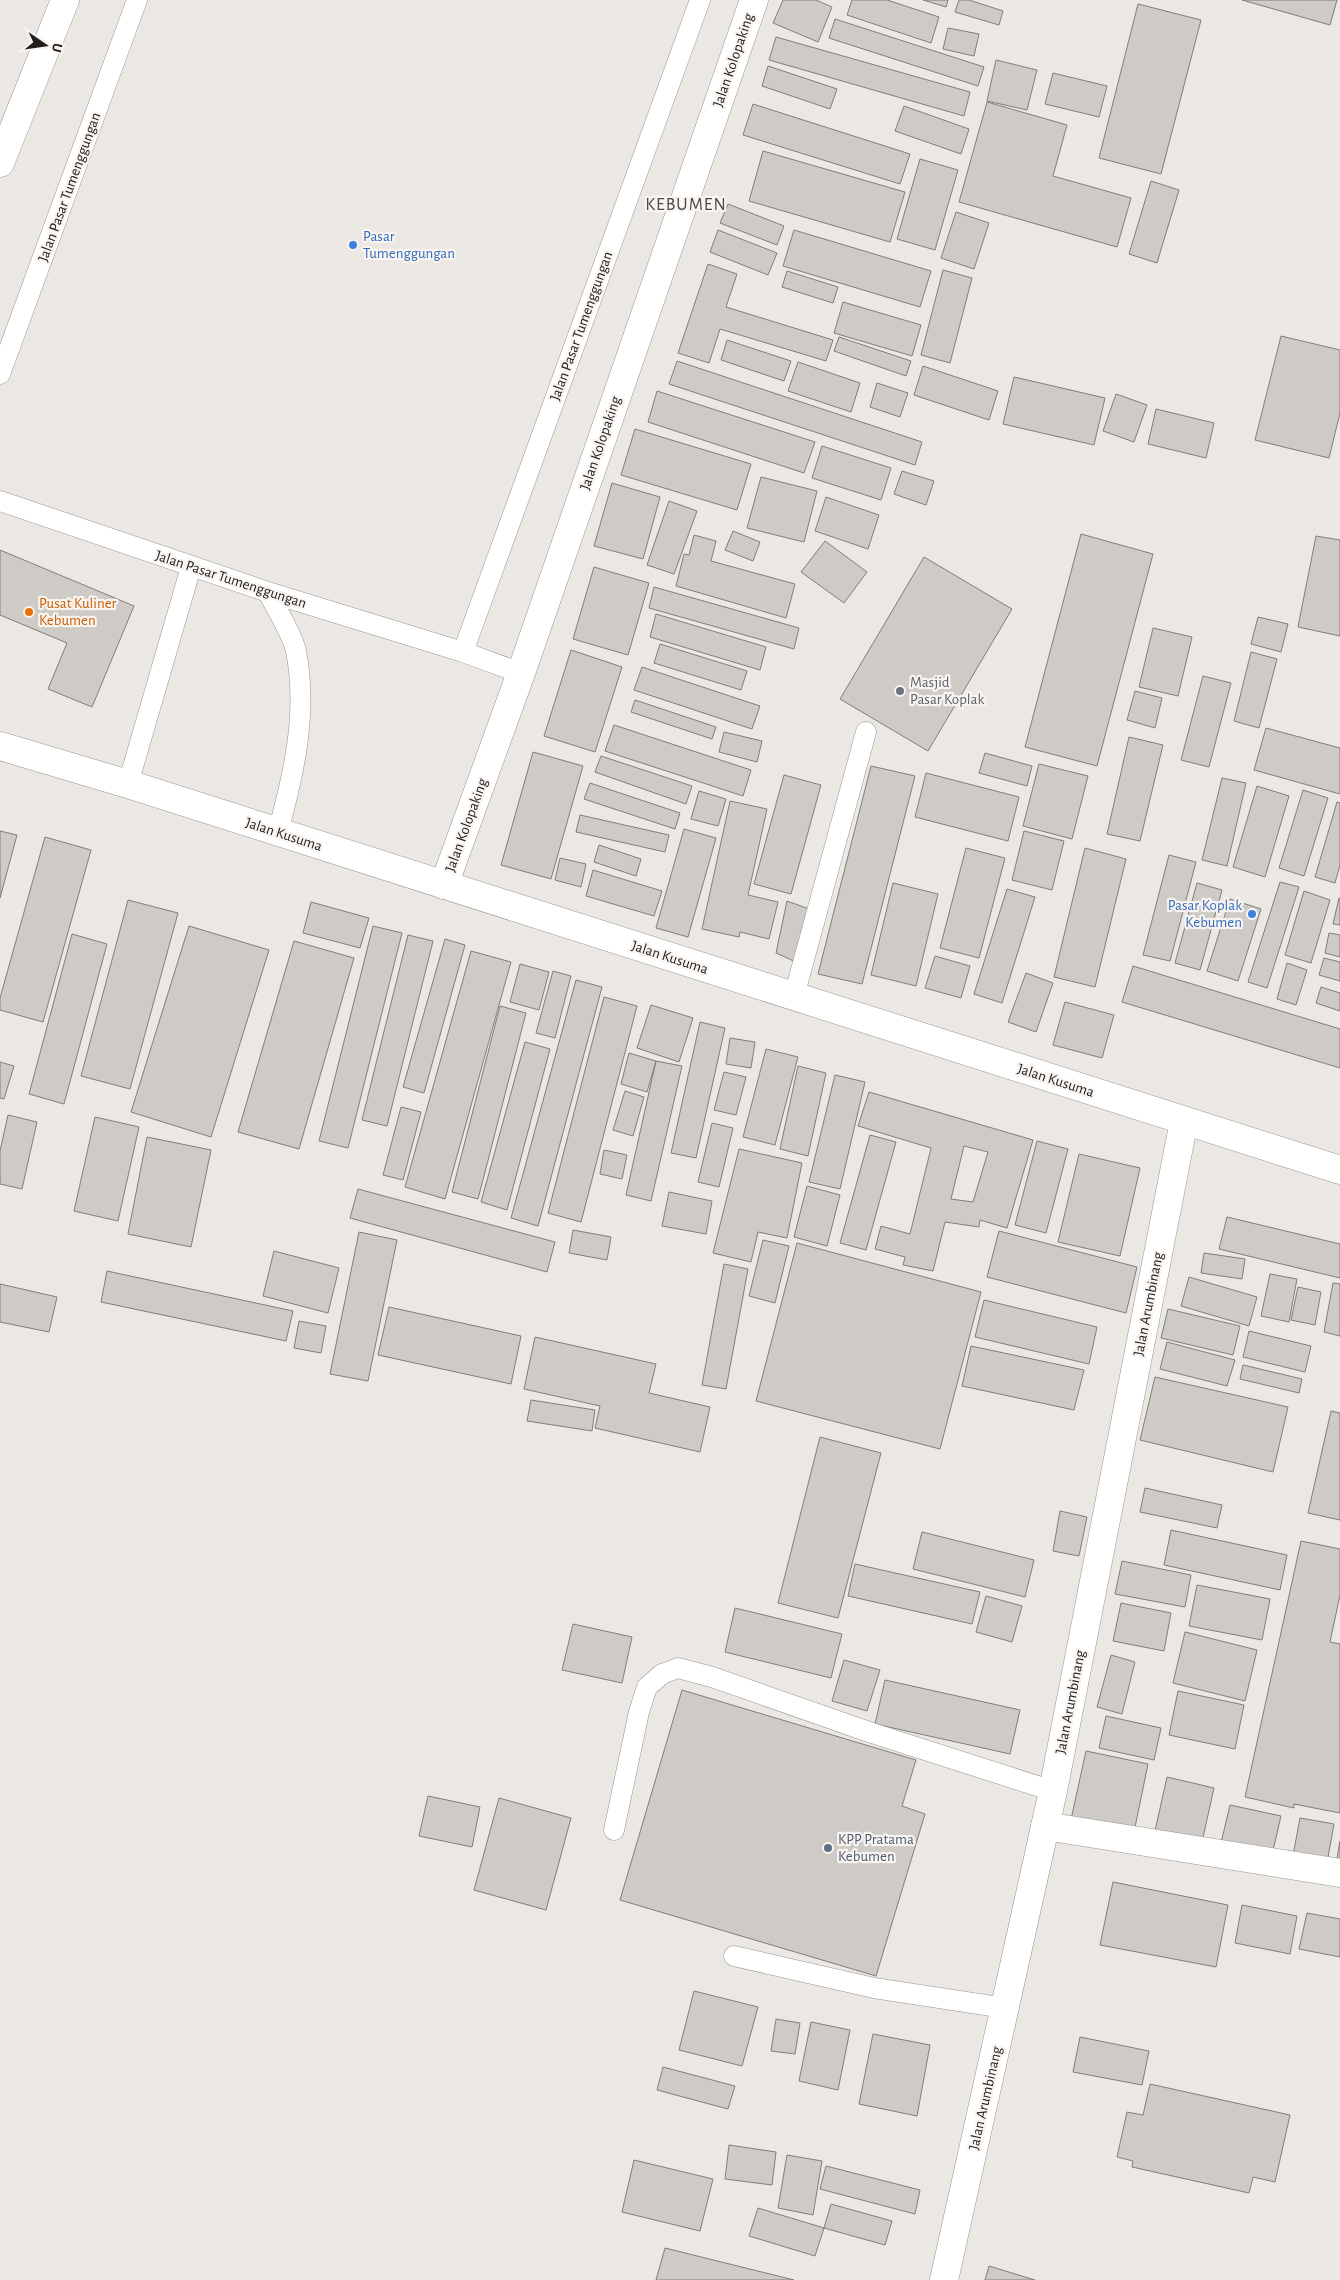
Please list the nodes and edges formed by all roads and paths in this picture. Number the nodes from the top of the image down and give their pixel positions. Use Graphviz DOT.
graph roads {
  1 [pos="65,0"];
  2 [pos="138,0"];
  3 [pos="700,0"];
  4 [pos="754,0"];
  5 [pos="0,163"];
  6 [pos="0,374"];
  7 [pos="0,501"];
  8 [pos="191,566"];
  9 [pos="268,592"];
  10 [pos="463,652"];
  11 [pos="521,673"];
  12 [pos="866,732"];
  13 [pos="0,746"];
  14 [pos="128,784"];
  15 [pos="278,832"];
  16 [pos="444,885"];
  17 [pos="794,996"];
  18 [pos="1184,1121"];
  19 [pos="1340,1170"];
  20 [pos="1053,1791"];
  21 [pos="1045,1826"];
  22 [pos="614,1830"];
  23 [pos="1340,1873"];
  24 [pos="734,1956"];
  25 [pos="1005,2008"];
  26 [pos="944,2280"];
  1 -- 5 [label="main road"];
  2 -- 6 [label="lane, Jalan Pasar Tumenggungan"];
  3 -- 10 [label="lane, Jalan Pasar Tumenggungan"];
  4 -- 11 [label="main road, Jalan Kolopaking"];
  7 -- 8 [label="lane, Jalan Pasar Tumenggungan"];
  8 -- 9 [label="lane, Jalan Pasar Tumenggungan"];
  8 -- 14 [label="lane"];
  9 -- 10 [label="lane, Jalan Pasar Tumenggungan"];
  9 -- 15 [label="lane"];
  10 -- 11 [label="lane, Jalan Pasar Tumenggungan"];
  11 -- 16 [label="main road, Jalan Kolopaking"];
  12 -- 17 [label="lane"];
  13 -- 14 [label="main road, Jalan Kusuma"];
  14 -- 15 [label="main road, Jalan Kusuma"];
  15 -- 16 [label="main road, Jalan Kusuma"];
  16 -- 17 [label="main road, Jalan Kusuma"];
  17 -- 18 [label="main road, Jalan Kusuma"];
  18 -- 19 [label="main road, Jalan Kusuma"];
  18 -- 20 [label="main road, Jalan Arumbinang"];
  20 -- 21 [label="main road, Jalan Arumbinang"];
  20 -- 22 [label="lane"];
  21 -- 23 [label="main road"];
  21 -- 25 [label="main road, Jalan Arumbinang"];
  24 -- 25 [label="lane"];
  25 -- 26 [label="main road, Jalan Arumbinang"];
}
